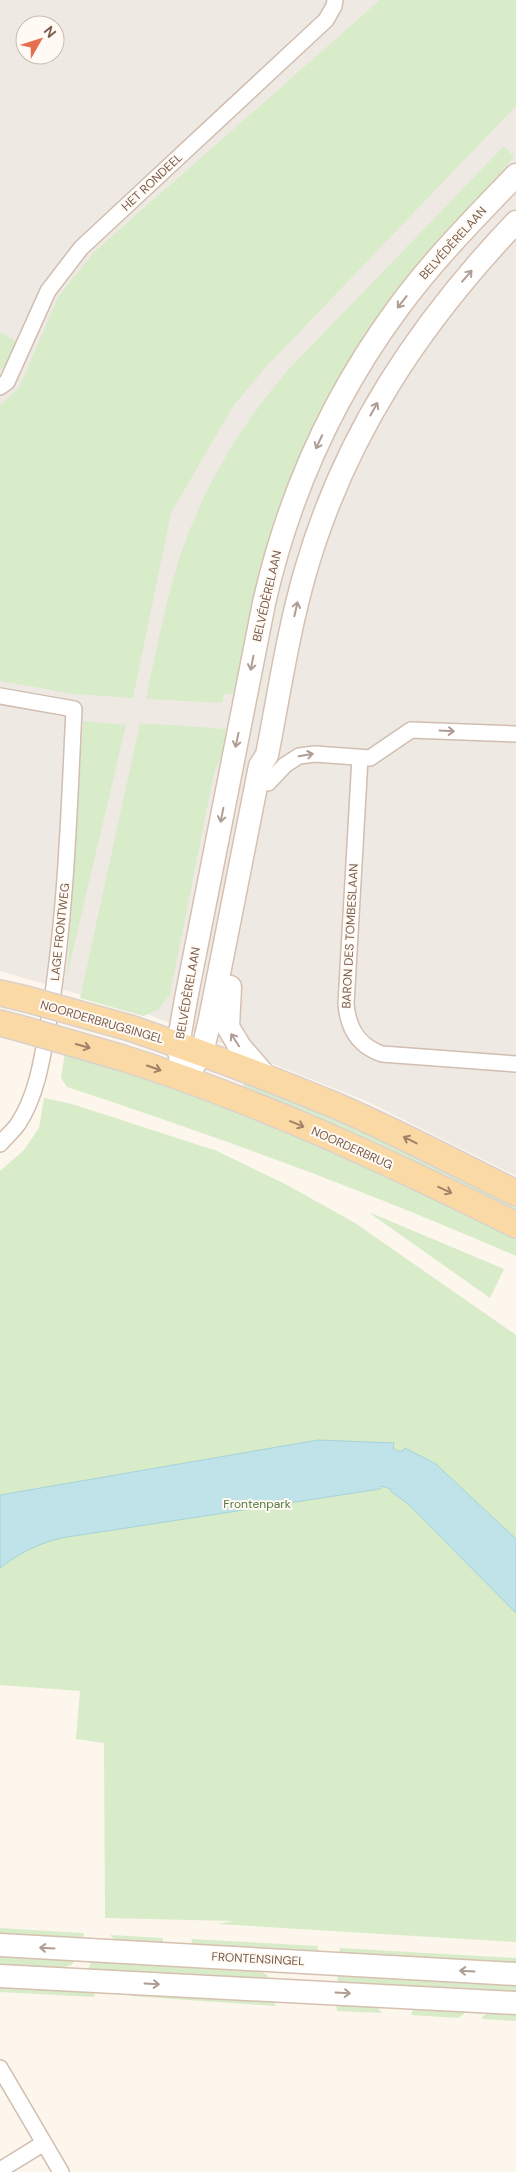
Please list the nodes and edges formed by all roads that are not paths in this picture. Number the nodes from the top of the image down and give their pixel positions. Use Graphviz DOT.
graph roads {
  1 [pos="335,0"];
  2 [pos="516,175"];
  3 [pos="516,222"];
  4 [pos="0,387"];
  5 [pos="0,696"];
  6 [pos="516,734"];
  7 [pos="267,755"];
  8 [pos="360,758"];
  9 [pos="268,783"];
  10 [pos="0,993"];
  11 [pos="10,1025"];
  12 [pos="178,1044"];
  13 [pos="202,1053"];
  14 [pos="516,1064"];
  15 [pos="266,1077"];
  16 [pos="184,1078"];
  17 [pos="0,1144"];
  18 [pos="516,1194"];
  19 [pos="516,1225"];
  20 [pos="0,1945"];
  21 [pos="516,1974"];
  22 [pos="0,1976"];
  23 [pos="516,2003"];
  24 [pos="0,2068"];
  25 [pos="44,2143"];
  26 [pos="0,2170"];
  27 [pos="61,2172"];
  1 -- 4 [label="street, HET RONDEEL"];
  2 -- 12 [label="main road, BELVÉDÈRELAAN, one-way"];
  7 -- 3 [label="main road, BELVÉDÈRELAAN, one-way"];
  5 -- 17 [label="street, LAGE FRONTWEG"];
  8 -- 6 [label="street, one-way"];
  7 -- 9 [label="main road"];
  7 -- 13 [label="main road, BELVÉDÈRELAAN"];
  9 -- 8 [label="street, one-way"];
  8 -- 14 [label="street, BARON DES TOMBESLAAN"];
  15 -- 9 [label="main road, one-way"];
  10 -- 12 [label="main road, NOORDERBRUGSINGEL, bridge"];
  11 -- 16 [label="main road, one-way, bridge"];
  12 -- 13 [label="main road, NOORDERBRUGSINGEL"];
  12 -- 16 [label="main road, BELVÉDÈRELAAN"];
  13 -- 15 [label="main road"];
  13 -- 16 [label="main road, BELVÉDÈRELAAN"];
  18 -- 15 [label="main road, one-way"];
  16 -- 19 [label="main road, NOORDERBRUG, one-way"];
  21 -- 20 [label="main road, FRONTENSINGEL, one-way"];
  22 -- 23 [label="main road, one-way"];
  24 -- 25 [label="street"];
  25 -- 26 [label="street"];
  25 -- 27 [label="street"];
}
